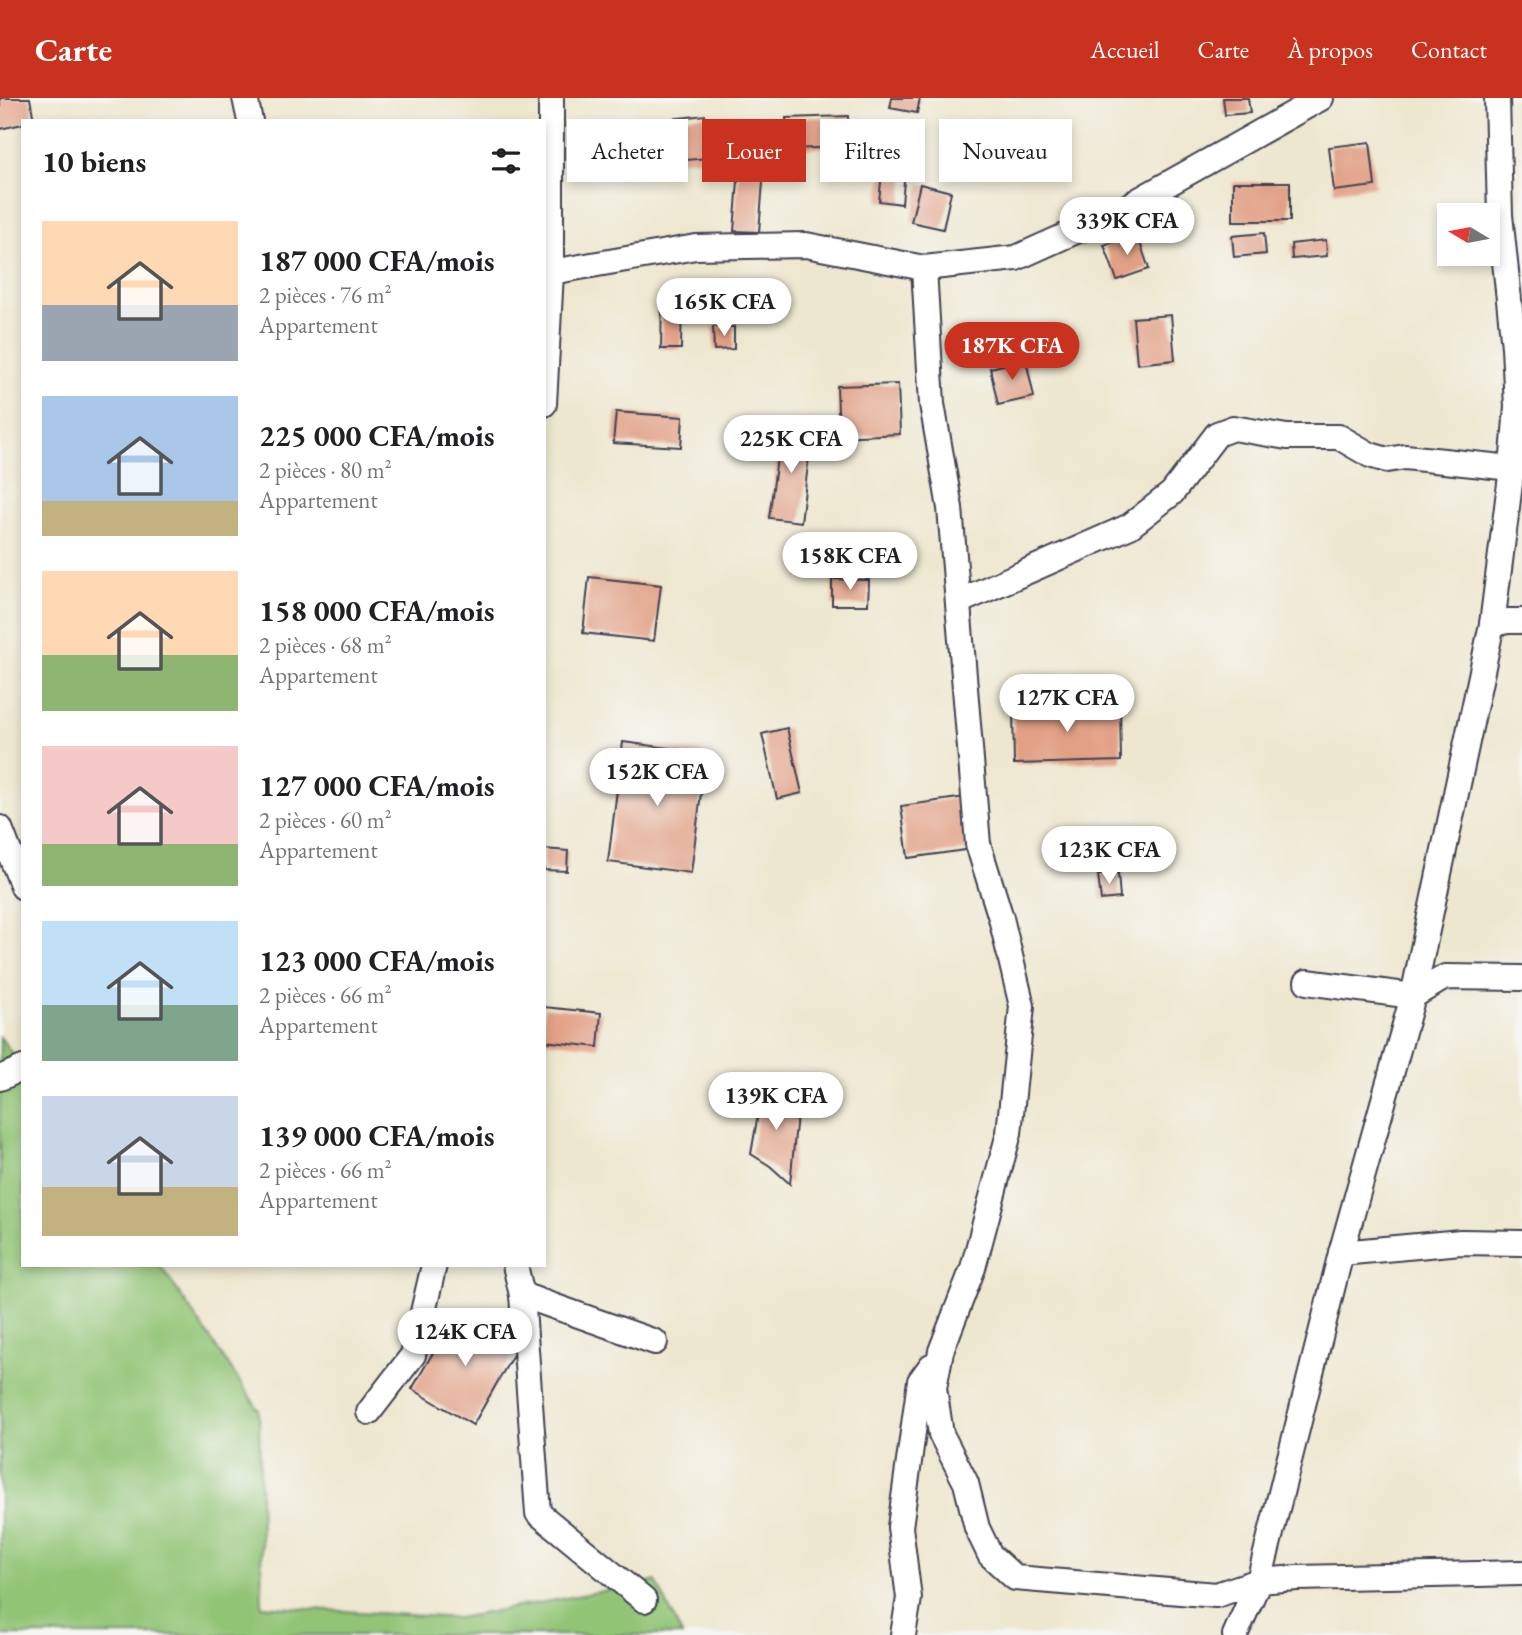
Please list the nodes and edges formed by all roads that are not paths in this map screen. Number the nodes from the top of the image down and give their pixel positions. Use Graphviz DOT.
graph roads {
  1 [pos="245,98"];
  2 [pos="551,98"];
  3 [pos="1321,98"];
  4 [pos="1497,98"];
  5 [pos="250,119"];
  6 [pos="924,268"];
  7 [pos="551,272"];
  8 [pos="546,366"];
  9 [pos="1512,468"];
  10 [pos="958,601"];
  11 [pos="1522,621"];
  12 [pos="1492,624"];
  13 [pos="0,828"];
  14 [pos="21,882"];
  15 [pos="1522,978"];
  16 [pos="1307,982"];
  17 [pos="1413,996"];
  18 [pos="21,1069"];
  19 [pos="0,1078"];
  20 [pos="1522,1242"];
  21 [pos="1341,1253"];
  22 [pos="434,1267"];
  23 [pos="515,1267"];
  24 [pos="522,1295"];
  25 [pos="655,1342"];
  26 [pos="941,1351"];
  27 [pos="369,1412"];
  28 [pos="1522,1573"];
  29 [pos="1259,1581"];
  30 [pos="644,1600"];
  31 [pos="904,1635"];
  32 [pos="1235,1635"];
  1 -- 5 [label="street"];
  2 -- 7 [label="street"];
  3 -- 6 [label="street"];
  4 -- 9 [label="street"];
  6 -- 7 [label="street"];
  6 -- 10 [label="street"];
  7 -- 8 [label="street"];
  9 -- 10 [label="street"];
  9 -- 12 [label="street"];
  10 -- 26 [label="street"];
  11 -- 12 [label="street"];
  12 -- 17 [label="street"];
  13 -- 14 [label="street"];
  15 -- 17 [label="street"];
  16 -- 17 [label="street"];
  17 -- 21 [label="street"];
  18 -- 19 [label="street"];
  20 -- 21 [label="street"];
  21 -- 29 [label="street"];
  22 -- 27 [label="street"];
  23 -- 24 [label="street"];
  24 -- 25 [label="street"];
  24 -- 30 [label="street"];
  26 -- 29 [label="street"];
  26 -- 31 [label="street"];
  28 -- 29 [label="street"];
  29 -- 32 [label="street"];
}
